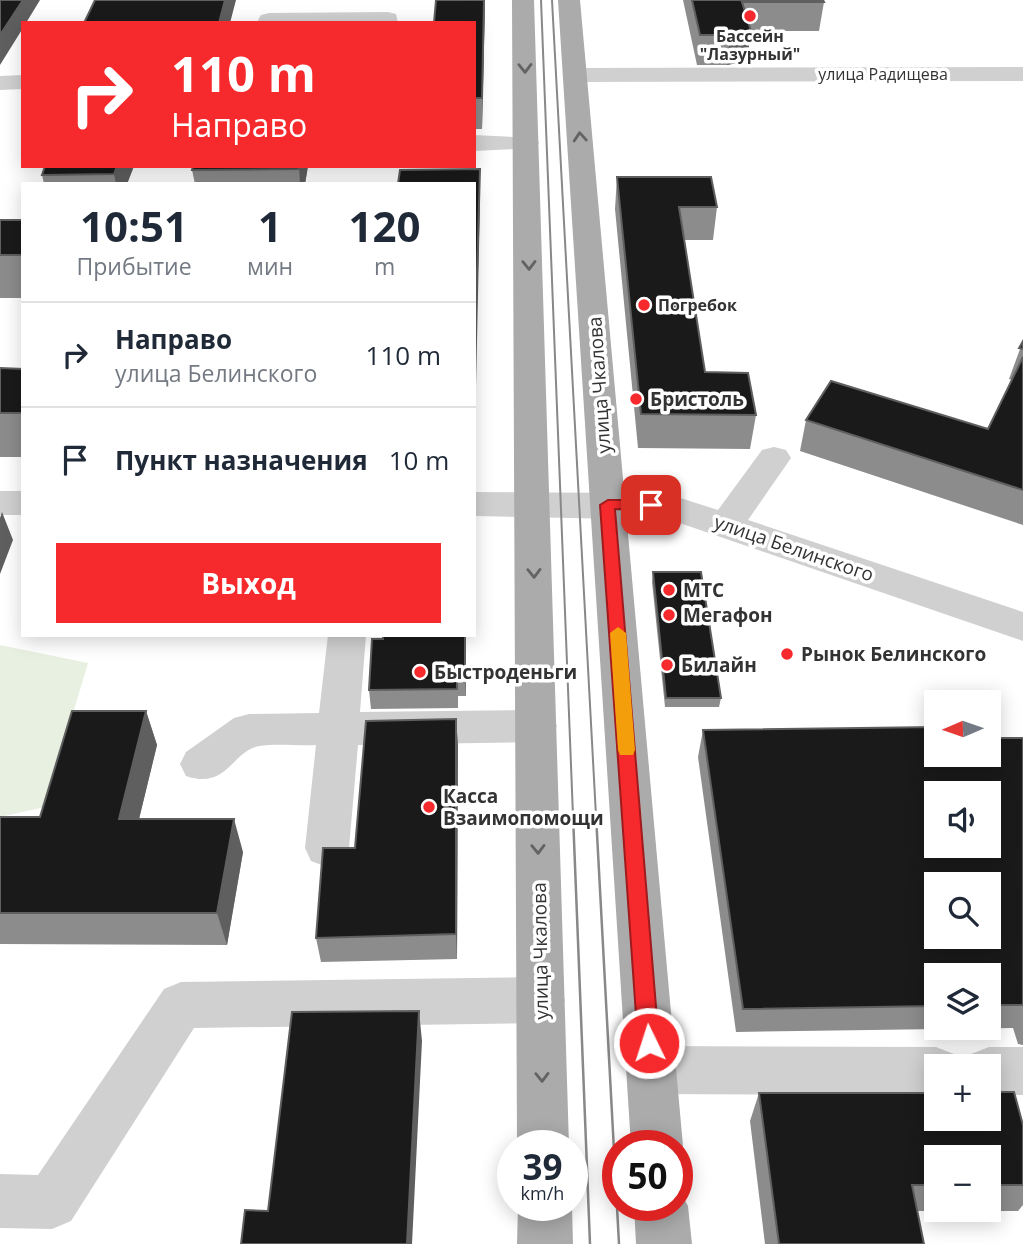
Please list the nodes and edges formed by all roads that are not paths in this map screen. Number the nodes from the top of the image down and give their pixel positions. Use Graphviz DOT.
graph roads {
  1 [pos="523,0"];
  2 [pos="569,0"];
  3 [pos="271,14"];
  4 [pos="388,21"];
  5 [pos="1023,74"];
  6 [pos="575,75"];
  7 [pos="21,82"];
  8 [pos="0,83"];
  9 [pos="476,143"];
  10 [pos="526,143"];
  11 [pos="774,458"];
  12 [pos="0,503"];
  13 [pos="21,503"];
  14 [pos="476,504"];
  15 [pos="532,504"];
  16 [pos="608,505"];
  17 [pos="726,526"];
  18 [pos="1023,627"];
  19 [pos="346,637"];
  20 [pos="536,726"];
  21 [pos="338,729"];
  22 [pos="201,764"];
  23 [pos="327,848"];
  24 [pos="541,1000"];
  25 [pos="651,1070"];
  26 [pos="924,1071"];
  27 [pos="1001,1071"];
  28 [pos="1023,1071"];
  29 [pos="544,1130"];
  30 [pos="656,1130"];
  31 [pos="0,1201"];
  32 [pos="544,1221"];
  33 [pos="662,1221"];
  34 [pos="545,1244"];
  35 [pos="664,1244"];
  1 -- 10 [label="main road, улица Чкалова, one-way"];
  2 -- 6 [label="main road, улица Чкалова"];
  3 -- 4 [label="street"];
  5 -- 6 [label="street, улица Радищева"];
  16 -- 6 [label="main road, улица Чкалова, one-way"];
  7 -- 8 [label="street"];
  9 -- 10 [label="street"];
  10 -- 15 [label="main road, улица Чкалова, one-way"];
  11 -- 17 [label="street"];
  12 -- 13 [label="street"];
  14 -- 15 [label="street, улица Белинского"];
  15 -- 16 [label="street, улица Белинского"];
  15 -- 20 [label="main road, улица Чкалова, one-way"];
  16 -- 17 [label="street, улица Белинского"];
  16 -- 25 [label="main road, улица Чкалова"];
  17 -- 18 [label="street, улица Белинского"];
  19 -- 21 [label="street"];
  20 -- 21 [label="street"];
  20 -- 24 [label="main road, улица Чкалова, one-way"];
  21 -- 22 [label="street"];
  21 -- 23 [label="street"];
  24 -- 29 [label="main road, улица Чкалова, one-way"];
  24 -- 31 [label="street"];
  25 -- 26 [label="street"];
  25 -- 30 [label="main road, улица Чкалова"];
  27 -- 28 [label="street"];
  32 -- 34 [label="main road"];
  33 -- 35 [label="main road"];
}
